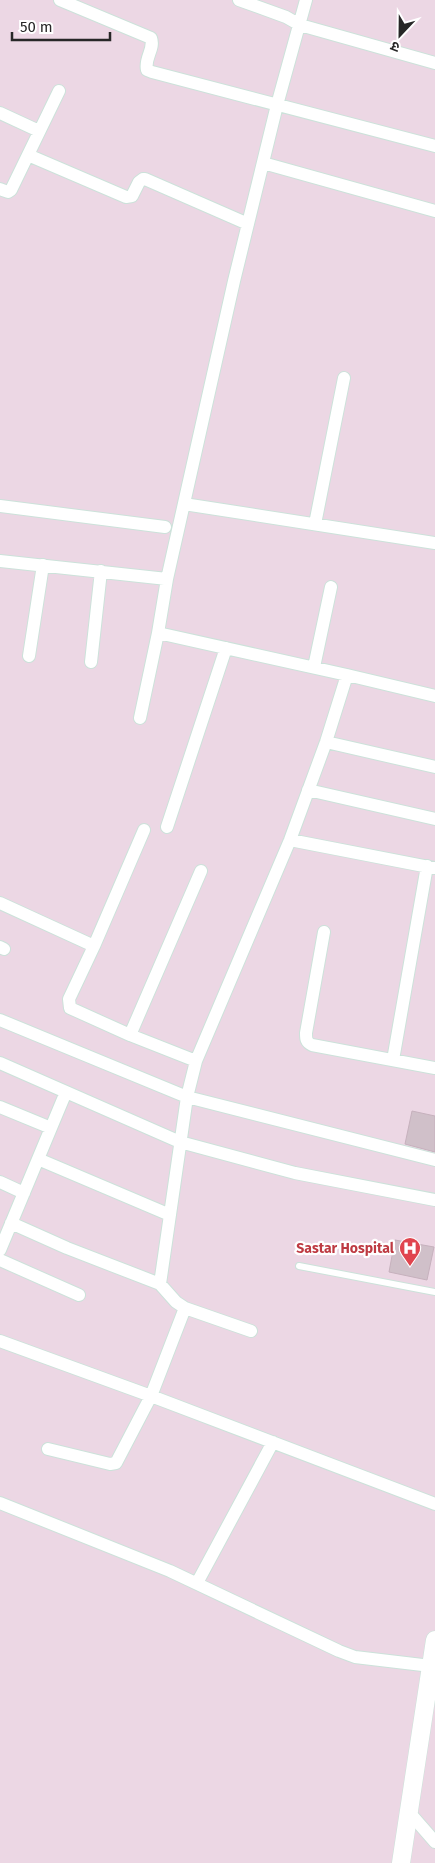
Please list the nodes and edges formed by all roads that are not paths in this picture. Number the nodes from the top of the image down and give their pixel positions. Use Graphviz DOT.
graph roads {
  1 [pos="60,0"];
  2 [pos="239,0"];
  3 [pos="306,0"];
  4 [pos="300,25"];
  5 [pos="435,63"];
  6 [pos="59,92"];
  7 [pos="277,105"];
  8 [pos="0,113"];
  9 [pos="39,131"];
  10 [pos="435,146"];
  11 [pos="28,155"];
  12 [pos="263,162"];
  13 [pos="0,189"];
  14 [pos="435,212"];
  15 [pos="248,224"];
  16 [pos="344,378"];
  17 [pos="184,504"];
  18 [pos="0,506"];
  19 [pos="315,524"];
  20 [pos="165,527"];
  21 [pos="435,543"];
  22 [pos="0,561"];
  23 [pos="43,565"];
  24 [pos="101,571"];
  25 [pos="167,579"];
  26 [pos="331,587"];
  27 [pos="158,633"];
  28 [pos="226,648"];
  29 [pos="29,656"];
  30 [pos="91,662"];
  31 [pos="314,667"];
  32 [pos="347,675"];
  33 [pos="435,696"];
  34 [pos="140,718"];
  35 [pos="326,742"];
  36 [pos="435,767"];
  37 [pos="308,790"];
  38 [pos="435,819"];
  39 [pos="167,827"];
  40 [pos="144,830"];
  41 [pos="290,840"];
  42 [pos="431,867"];
  43 [pos="201,871"];
  44 [pos="0,903"];
  45 [pos="324,932"];
  46 [pos="94,946"];
  47 [pos="0,1020"];
  48 [pos="130,1035"];
  49 [pos="393,1060"];
  50 [pos="196,1061"];
  51 [pos="0,1064"];
  52 [pos="435,1068"];
  53 [pos="66,1092"];
  54 [pos="188,1097"];
  55 [pos="0,1107"];
  56 [pos="51,1128"];
  57 [pos="180,1142"];
  58 [pos="38,1159"];
  59 [pos="435,1160"];
  60 [pos="0,1182"];
  61 [pos="24,1192"];
  62 [pos="435,1200"];
  63 [pos="170,1215"];
  64 [pos="11,1223"];
  65 [pos="0,1250"];
  66 [pos="0,1260"];
  67 [pos="300,1266"];
  68 [pos="160,1284"];
  69 [pos="435,1292"];
  70 [pos="79,1294"];
  71 [pos="185,1308"];
  72 [pos="251,1331"];
  73 [pos="0,1341"];
  74 [pos="152,1396"];
  75 [pos="273,1442"];
  76 [pos="48,1449"];
  77 [pos="0,1503"];
  78 [pos="435,1504"];
  79 [pos="197,1583"];
  80 [pos="435,1640"];
  81 [pos="431,1666"];
  82 [pos="408,1811"];
  83 [pos="435,1842"];
  84 [pos="401,1863"];
  1 -- 7 [label="street"];
  2 -- 4 [label="street"];
  3 -- 4 [label="street"];
  4 -- 5 [label="street"];
  4 -- 7 [label="street"];
  6 -- 9 [label="street"];
  7 -- 10 [label="street"];
  7 -- 12 [label="street"];
  8 -- 9 [label="street"];
  9 -- 11 [label="street"];
  11 -- 13 [label="street"];
  11 -- 15 [label="street"];
  12 -- 14 [label="street"];
  12 -- 15 [label="street"];
  15 -- 17 [label="street"];
  16 -- 19 [label="street"];
  17 -- 19 [label="street"];
  17 -- 25 [label="street"];
  18 -- 20 [label="street"];
  19 -- 21 [label="street"];
  22 -- 23 [label="street"];
  23 -- 24 [label="street"];
  23 -- 29 [label="street"];
  24 -- 25 [label="street"];
  24 -- 30 [label="street"];
  25 -- 27 [label="street"];
  26 -- 31 [label="street"];
  27 -- 28 [label="street"];
  27 -- 34 [label="street"];
  28 -- 31 [label="street"];
  28 -- 39 [label="street"];
  31 -- 32 [label="street"];
  32 -- 33 [label="street"];
  32 -- 35 [label="street"];
  35 -- 36 [label="street"];
  35 -- 37 [label="street"];
  37 -- 38 [label="street"];
  37 -- 41 [label="street"];
  40 -- 46 [label="street"];
  41 -- 42 [label="street"];
  41 -- 50 [label="street"];
  42 -- 49 [label="street"];
  43 -- 48 [label="street"];
  44 -- 46 [label="street"];
  45 -- 49 [label="street"];
  46 -- 48 [label="street"];
  47 -- 54 [label="street"];
  48 -- 50 [label="street"];
  49 -- 52 [label="street"];
  50 -- 54 [label="street"];
  51 -- 53 [label="street"];
  53 -- 56 [label="street"];
  53 -- 57 [label="street"];
  54 -- 57 [label="street"];
  54 -- 59 [label="street"];
  55 -- 56 [label="street"];
  56 -- 58 [label="street"];
  57 -- 62 [label="street"];
  57 -- 63 [label="street"];
  58 -- 61 [label="street"];
  58 -- 63 [label="street"];
  60 -- 61 [label="street"];
  61 -- 64 [label="street"];
  63 -- 68 [label="street"];
  64 -- 65 [label="street"];
  64 -- 68 [label="street"];
  66 -- 70 [label="street"];
  67 -- 69 [label="lane"];
  68 -- 71 [label="street"];
  71 -- 72 [label="street"];
  71 -- 74 [label="street"];
  73 -- 74 [label="street"];
  74 -- 75 [label="street"];
  74 -- 76 [label="street"];
  75 -- 78 [label="street"];
  75 -- 79 [label="street"];
  77 -- 79 [label="street"];
  79 -- 81 [label="street"];
  80 -- 81 [label="main road"];
  81 -- 82 [label="main road"];
  82 -- 83 [label="street"];
  82 -- 84 [label="main road"];
}
